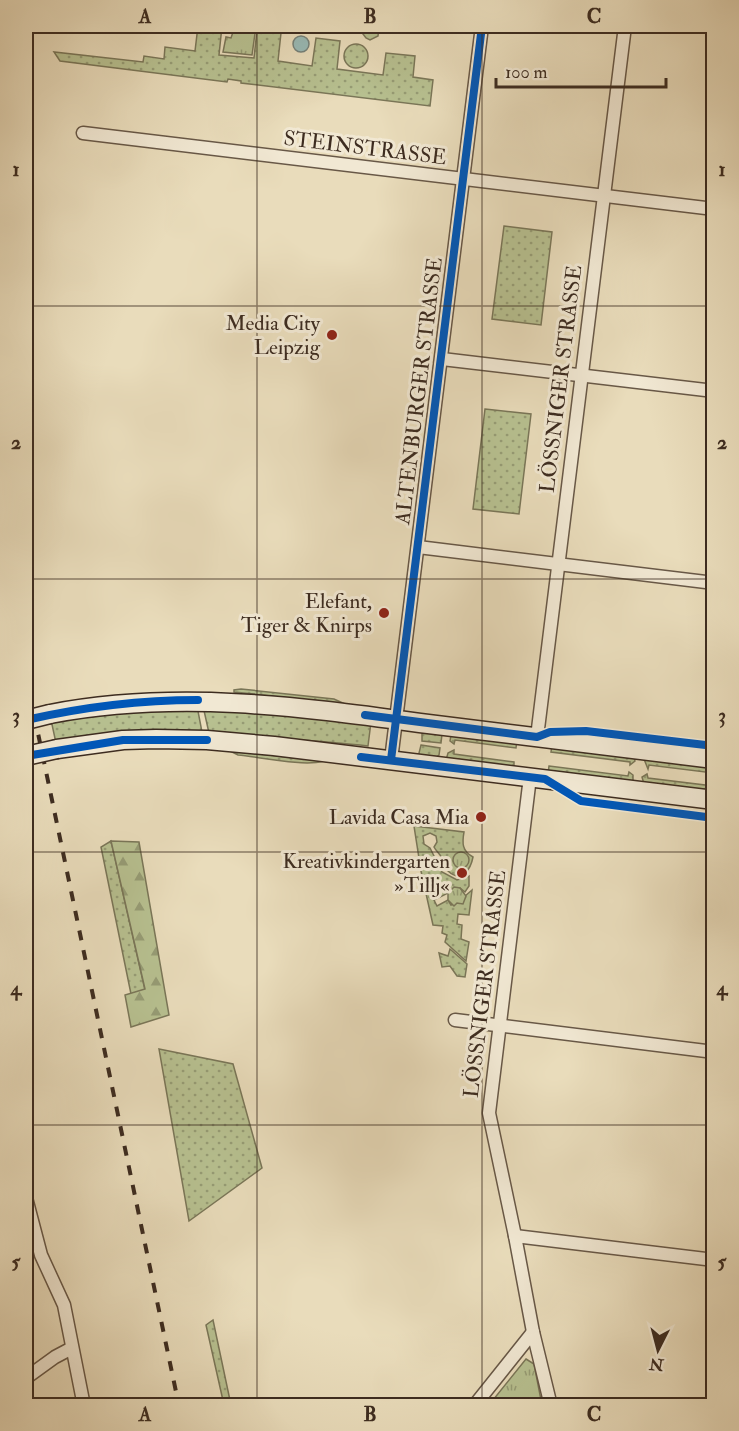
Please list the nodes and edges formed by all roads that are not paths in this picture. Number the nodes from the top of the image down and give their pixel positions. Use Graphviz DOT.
graph roads {
  1 [pos="482,26"];
  2 [pos="625,26"];
  3 [pos="83,133"];
  4 [pos="463,179"];
  5 [pos="604,196"];
  6 [pos="714,209"];
  7 [pos="442,359"];
  8 [pos="581,376"];
  9 [pos="714,391"];
  10 [pos="418,547"];
  11 [pos="557,565"];
  12 [pos="714,583"];
  13 [pos="396,719"];
  14 [pos="26,720"];
  15 [pos="537,737"];
  16 [pos="26,756"];
  17 [pos="714,759"];
  18 [pos="391,760"];
  19 [pos="530,777"];
  20 [pos="714,800"];
  21 [pos="455,1020"];
  22 [pos="498,1025"];
  23 [pos="714,1052"];
  24 [pos="26,1198"];
  25 [pos="515,1236"];
  26 [pos="714,1260"];
  27 [pos="532,1332"];
  28 [pos="72,1348"];
  29 [pos="26,1377"];
  30 [pos="84,1406"];
  31 [pos="474,1406"];
  32 [pos="551,1406"];
  1 -- 4 [label="street, ALTENBURGER STRASSE"];
  2 -- 5 [label="street, LÖSSNIGER STRASSE"];
  3 -- 4 [label="street, STEINSTRASSE"];
  4 -- 5 [label="street, STEINSTRASSE"];
  4 -- 7 [label="street, ALTENBURGER STRASSE"];
  5 -- 6 [label="street, STEINSTRASSE"];
  5 -- 8 [label="street, LÖSSNIGER STRASSE"];
  7 -- 8 [label="street"];
  7 -- 10 [label="street, ALTENBURGER STRASSE"];
  8 -- 9 [label="street"];
  8 -- 11 [label="street, LÖSSNIGER STRASSE"];
  10 -- 11 [label="street"];
  10 -- 13 [label="street, ALTENBURGER STRASSE"];
  11 -- 12 [label="street"];
  11 -- 15 [label="street, LÖSSNIGER STRASSE"];
  13 -- 14 [label="main road, bridge"];
  13 -- 15 [label="main road"];
  13 -- 18 [label="street, ALTENBURGER STRASSE"];
  15 -- 17 [label="main road"];
  16 -- 18 [label="main road, bridge"];
  18 -- 19 [label="main road"];
  19 -- 20 [label="main road"];
  19 -- 22 [label="street, LÖSSNIGER STRASSE"];
  21 -- 22 [label="street"];
  22 -- 23 [label="street"];
  22 -- 25 [label="street, LÖSSNIGER STRASSE"];
  24 -- 28 [label="street"];
  25 -- 26 [label="street"];
  25 -- 27 [label="street, LÖSSNIGER STRASSE"];
  27 -- 31 [label="street"];
  27 -- 32 [label="street, LÖSSNIGER STRASSE"];
  28 -- 29 [label="street"];
  28 -- 30 [label="street"];
}
